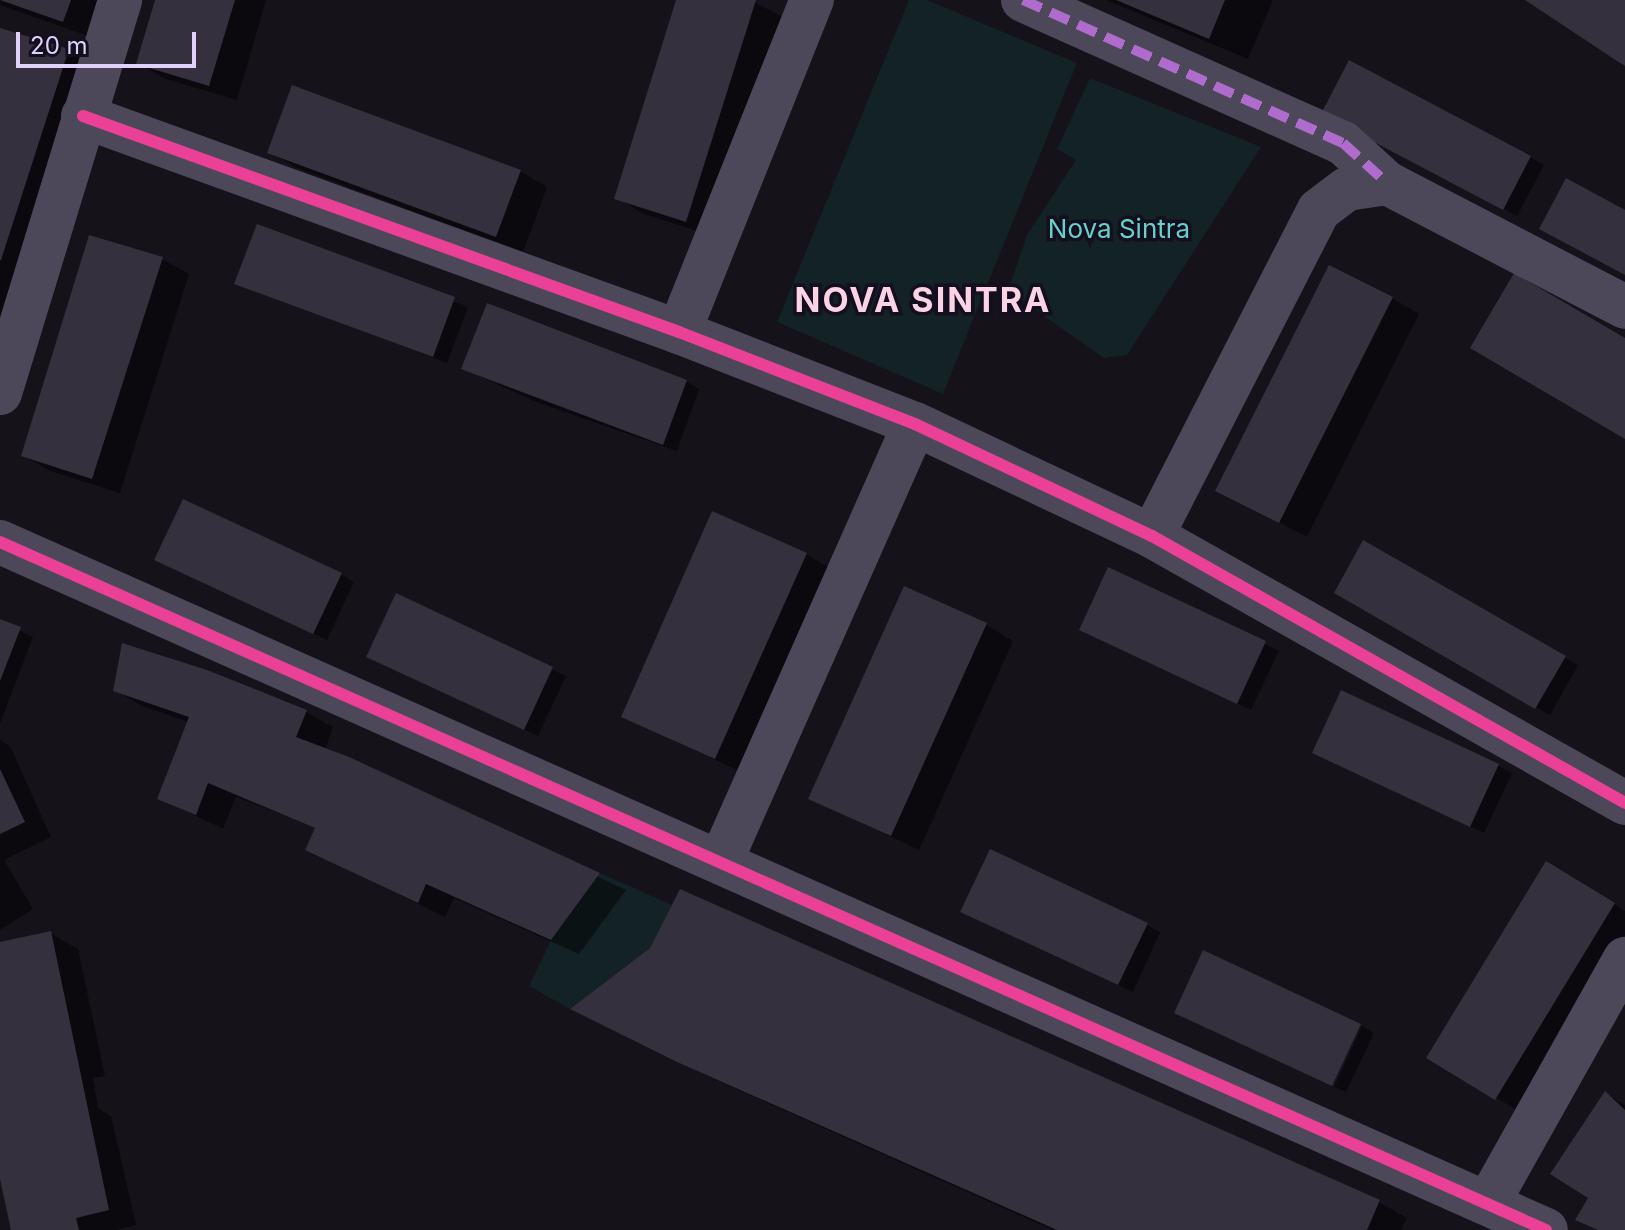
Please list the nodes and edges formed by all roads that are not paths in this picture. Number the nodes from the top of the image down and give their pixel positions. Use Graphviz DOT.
graph roads {
  1 [pos="120,0"];
  2 [pos="812,0"];
  3 [pos="1023,0"];
  4 [pos="83,116"];
  5 [pos="1387,183"];
  6 [pos="1625,307"];
  7 [pos="679,332"];
  8 [pos="0,393"];
  9 [pos="915,424"];
  10 [pos="1152,536"];
  11 [pos="0,542"];
  12 [pos="1625,803"];
  13 [pos="721,861"];
  14 [pos="1625,959"];
  15 [pos="1488,1203"];
  16 [pos="1546,1230"];
  1 -- 4 [label="street"];
  2 -- 7 [label="street"];
  3 -- 5 [label="street"];
  4 -- 7 [label="street"];
  4 -- 8 [label="street"];
  5 -- 6 [label="street"];
  5 -- 10 [label="street"];
  7 -- 9 [label="street"];
  9 -- 10 [label="street"];
  9 -- 13 [label="street"];
  10 -- 12 [label="street"];
  11 -- 13 [label="street"];
  13 -- 15 [label="street"];
  14 -- 15 [label="street"];
  15 -- 16 [label="street"];
}
